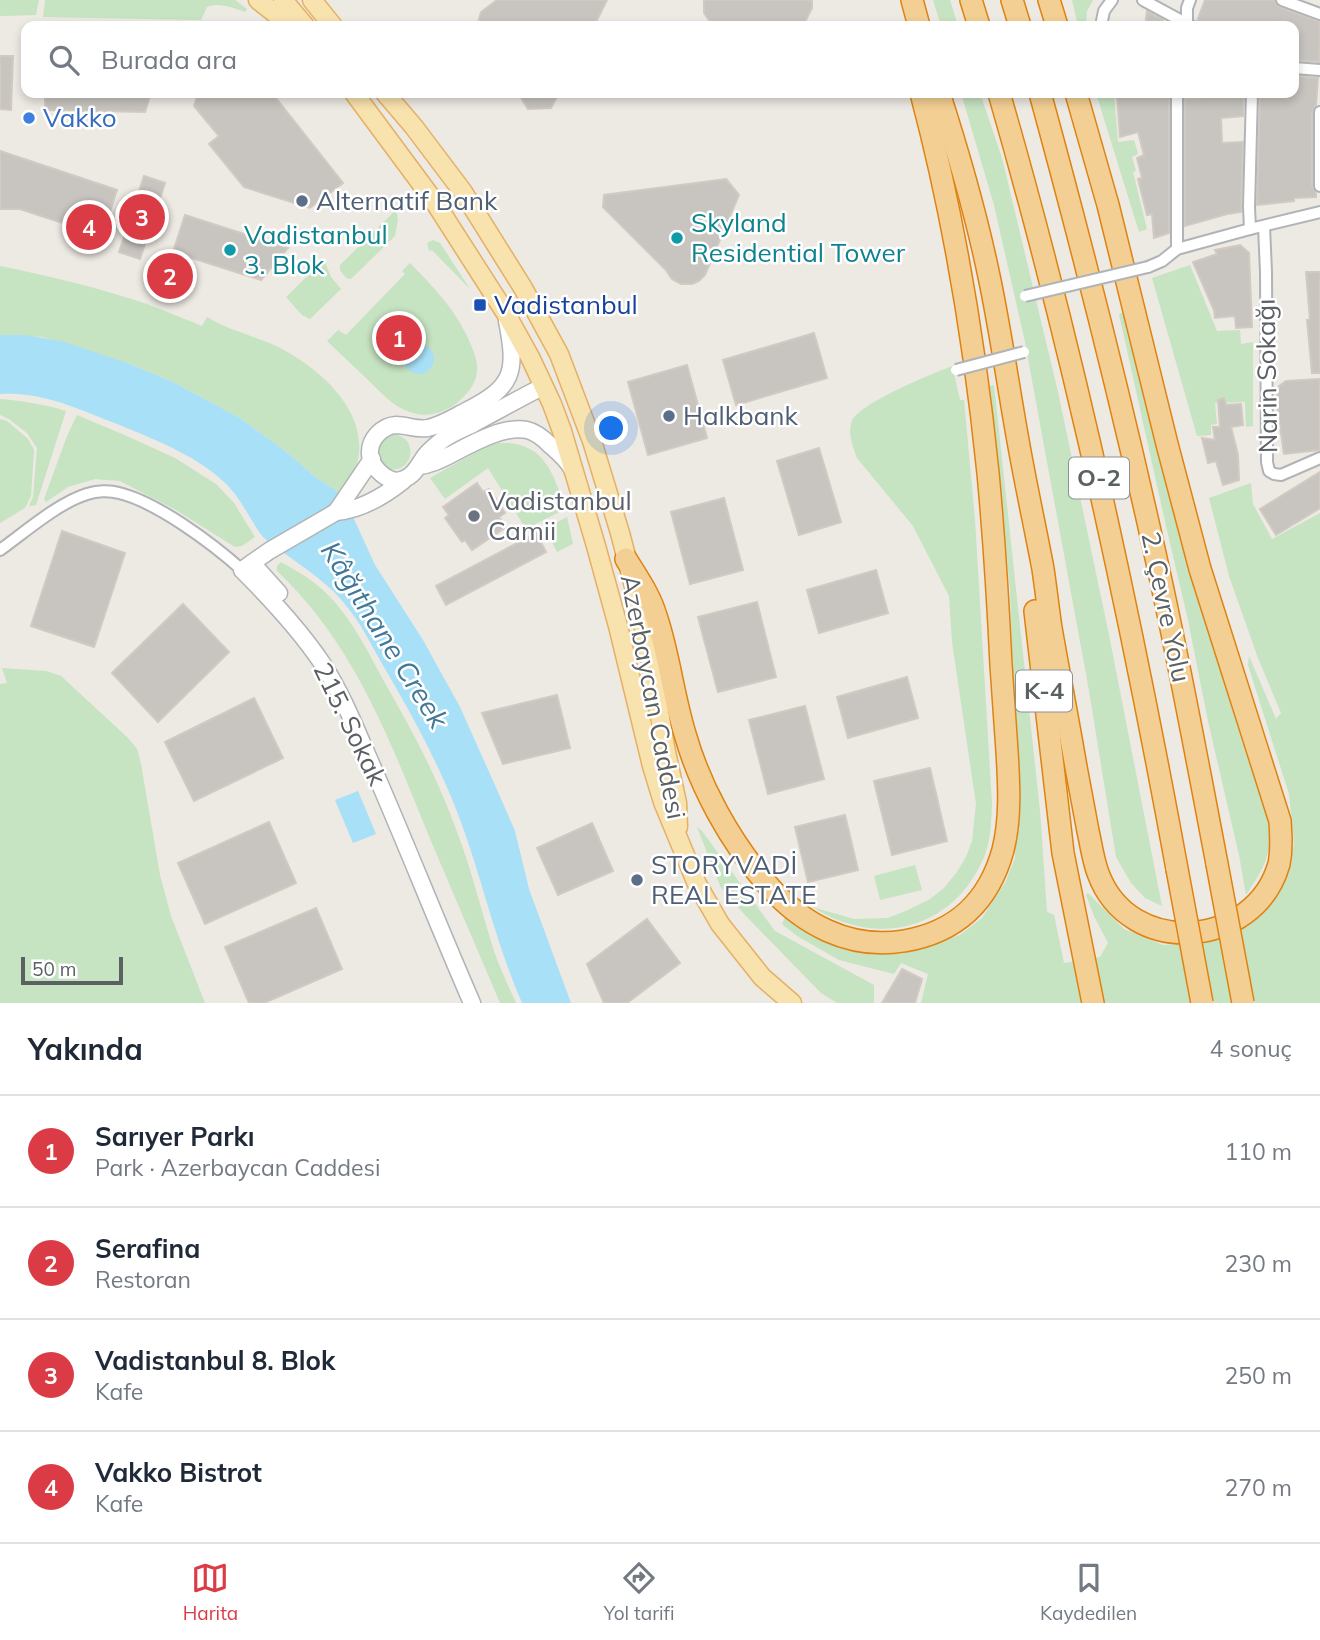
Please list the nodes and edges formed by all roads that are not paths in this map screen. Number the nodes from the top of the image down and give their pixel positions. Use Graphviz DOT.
graph roads {
  1 [pos="258,0"];
  2 [pos="283,0"];
  3 [pos="312,0"];
  4 [pos="897,0"];
  5 [pos="912,0"];
  6 [pos="971,0"];
  7 [pos="1012,0"];
  8 [pos="1049,0"];
  9 [pos="1112,0"];
  10 [pos="1143,0"];
  11 [pos="1190,0"];
  12 [pos="1282,0"];
  13 [pos="1320,14"];
  14 [pos="285,21"];
  15 [pos="300,21"];
  16 [pos="329,21"];
  17 [pos="903,21"];
  18 [pos="918,21"];
  19 [pos="977,21"];
  20 [pos="1018,21"];
  21 [pos="1055,21"];
  22 [pos="1102,21"];
  23 [pos="1180,21"];
  24 [pos="1188,21"];
  25 [pos="1299,68"];
  26 [pos="1320,70"];
  27 [pos="358,98"];
  28 [pos="389,98"];
  29 [pos="923,98"];
  30 [pos="941,98"];
  31 [pos="1000,98"];
  32 [pos="1041,98"];
  33 [pos="1077,98"];
  34 [pos="1177,98"];
  35 [pos="1252,98"];
  36 [pos="1320,112"];
  37 [pos="1320,186"];
  38 [pos="1320,212"];
  39 [pos="1264,226"];
  40 [pos="1250,229"];
  41 [pos="1177,249"];
  42 [pos="1026,296"];
  43 [pos="506,312"];
  44 [pos="1024,352"];
  45 [pos="559,354"];
  46 [pos="956,370"];
  47 [pos="544,386"];
  48 [pos="408,428"];
  49 [pos="1020,456"];
  50 [pos="1320,458"];
  51 [pos="372,459"];
  52 [pos="419,466"];
  53 [pos="575,474"];
  54 [pos="402,481"];
  55 [pos="336,512"];
  56 [pos="0,550"];
  57 [pos="626,559"];
  58 [pos="247,566"];
  59 [pos="679,838"];
  60 [pos="472,1003"];
  61 [pos="484,1003"];
  62 [pos="792,1003"];
  63 [pos="1093,1003"];
  64 [pos="1202,1003"];
  65 [pos="1244,1003"];
  1 -- 14 [label="main road"];
  2 -- 15 [label="main road"];
  3 -- 16 [label="main road"];
  4 -- 17 [label="highway"];
  5 -- 18 [label="highway"];
  6 -- 19 [label="highway"];
  7 -- 20 [label="highway"];
  8 -- 21 [label="highway"];
  9 -- 22 [label="street"];
  10 -- 23 [label="street"];
  11 -- 24 [label="street"];
  12 -- 13 [label="street"];
  25 -- 26 [label="street"];
  27 -- 43 [label="main road, Azerbaycan Caddesi"];
  28 -- 45 [label="main road, Azerbaycan Caddesi"];
  29 -- 57 [label="highway"];
  30 -- 49 [label="highway"];
  31 -- 64 [label="highway, 2. Çevre Yolu / O-2, bridge"];
  32 -- 65 [label="highway, 2. Çevre Yolu / O-2, bridge"];
  33 -- 49 [label="highway"];
  34 -- 41 [label="street"];
  35 -- 40 [label="street"];
  36 -- 37 [label="street"];
  38 -- 39 [label="street"];
  39 -- 40 [label="street"];
  39 -- 50 [label="street, Narin Sokağı"];
  40 -- 41 [label="street"];
  41 -- 42 [label="street, bridge"];
  43 -- 47 [label="main road, Azerbaycan Caddesi"];
  43 -- 48 [label="street"];
  44 -- 46 [label="street, bridge"];
  45 -- 47 [label="main road"];
  45 -- 57 [label="main road, Azerbaycan Caddesi"];
  47 -- 52 [label="street"];
  47 -- 53 [label="main road, Azerbaycan Caddesi"];
  48 -- 51 [label="street"];
  48 -- 52 [label="street"];
  49 -- 63 [label="highway, K-4"];
  51 -- 54 [label="street"];
  51 -- 55 [label="street"];
  52 -- 53 [label="street"];
  52 -- 54 [label="street"];
  53 -- 59 [label="main road, Azerbaycan Caddesi"];
  54 -- 55 [label="street"];
  55 -- 58 [label="street"];
  56 -- 58 [label="street, 215. Sokak"];
  57 -- 59 [label="main road, Azerbaycan Caddesi"];
  58 -- 60 [label="street, 215. Sokak"];
  58 -- 61 [label="street, 215. Sokak"];
  59 -- 62 [label="main road"];
}
